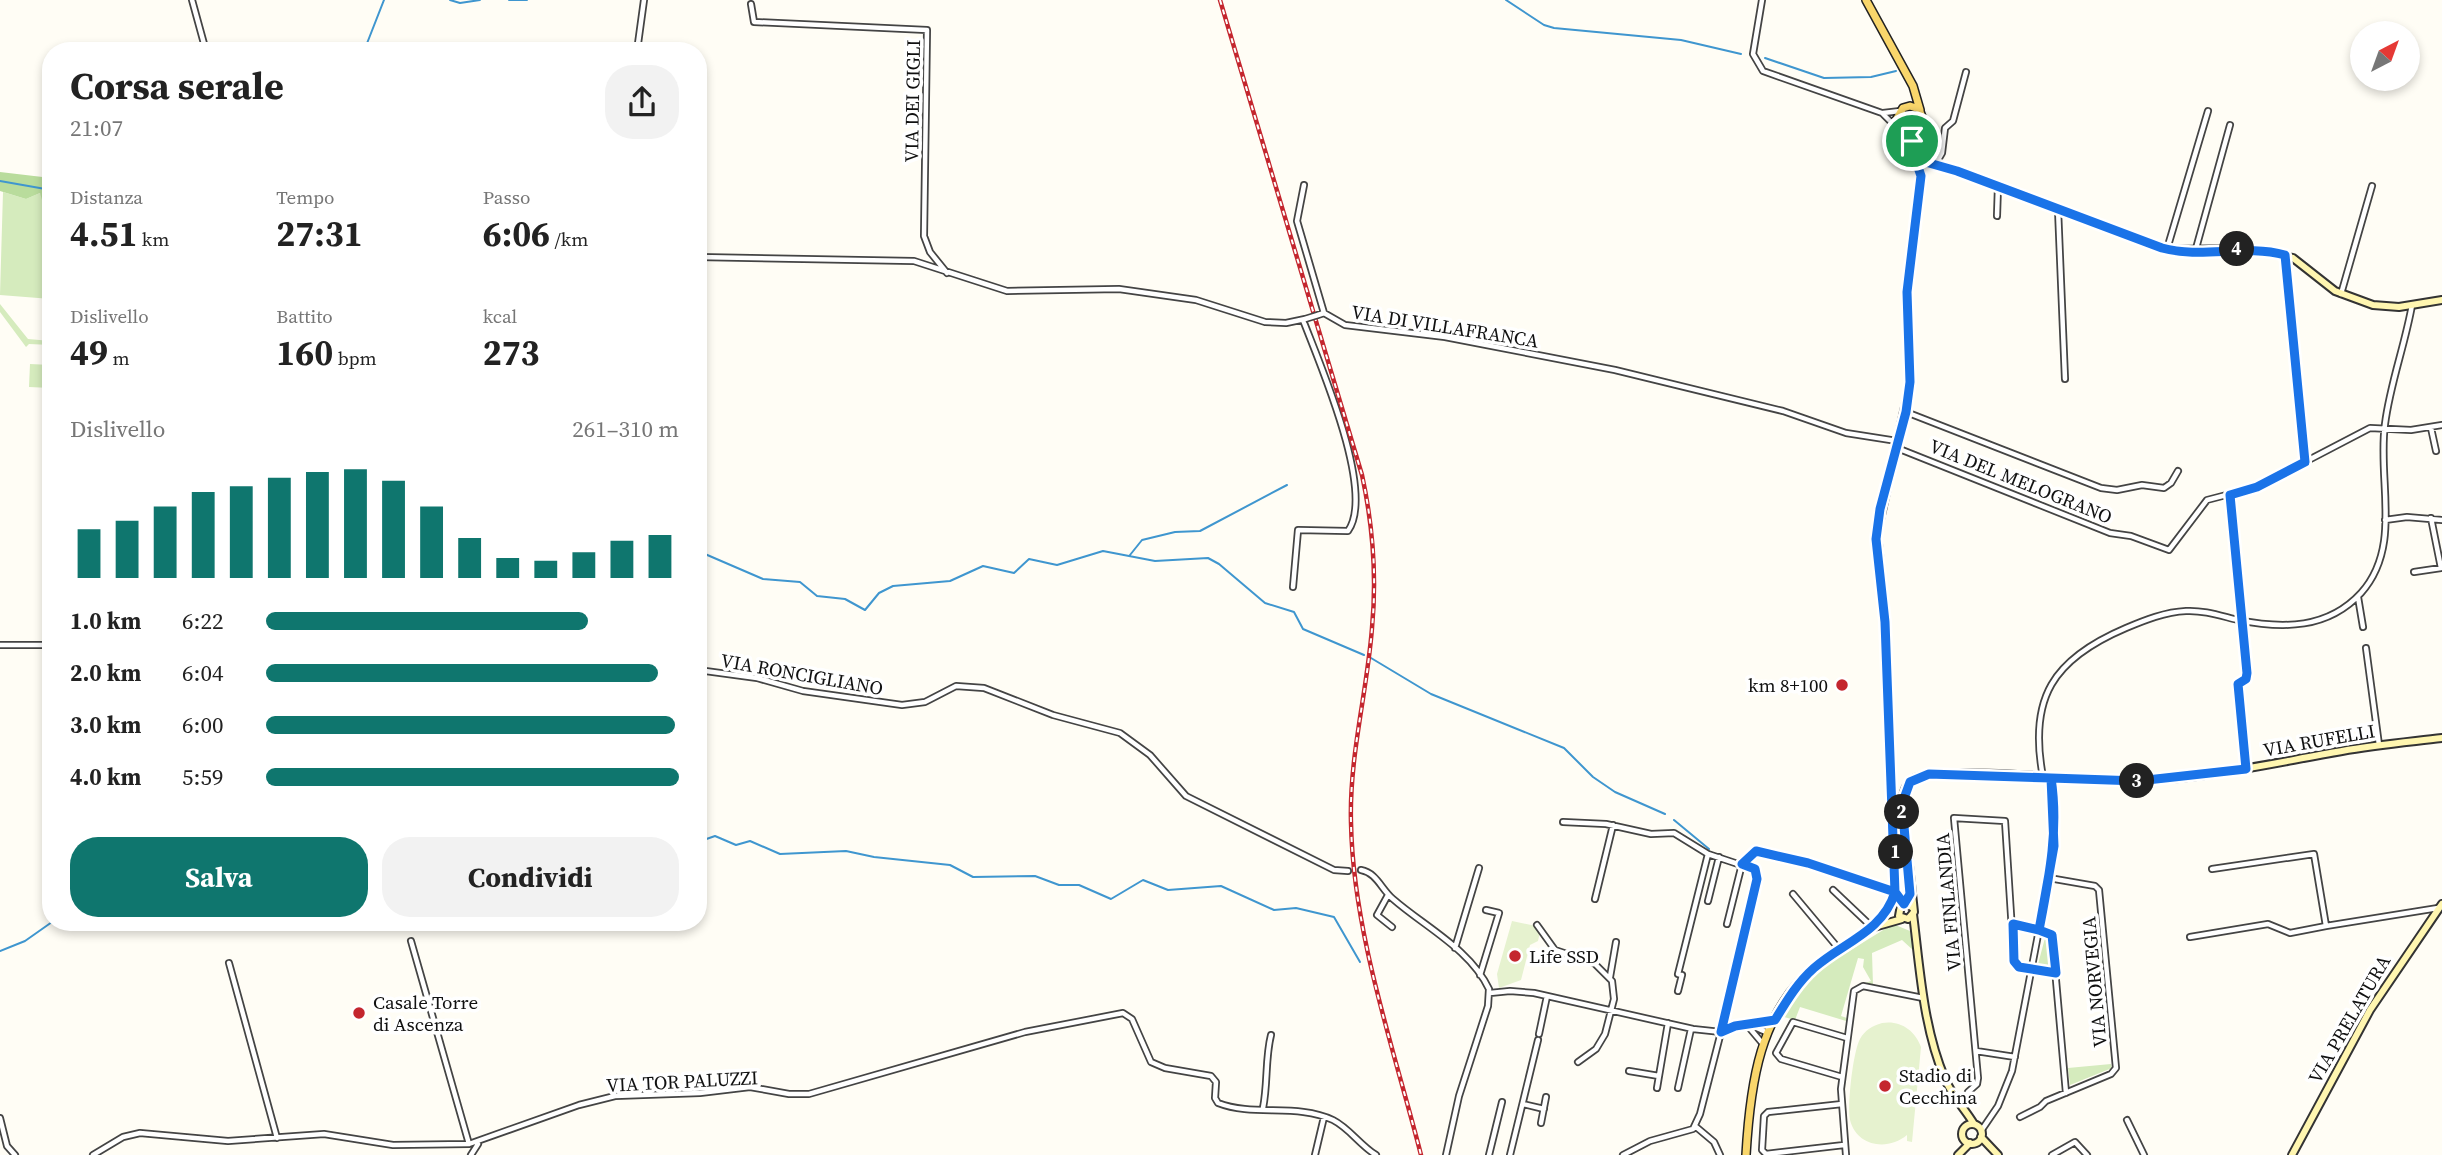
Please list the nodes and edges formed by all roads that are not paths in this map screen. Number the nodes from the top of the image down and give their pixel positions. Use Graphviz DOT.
graph roads {
  1 [pos="192,0"];
  2 [pos="644,0"];
  3 [pos="1762,0"];
  4 [pos="1866,0"];
  5 [pos="751,4"];
  6 [pos="204,42"];
  7 [pos="638,42"];
  8 [pos="1966,72"];
  9 [pos="1913,86"];
  10 [pos="1901,110"];
  11 [pos="1920,110"];
  12 [pos="2208,111"];
  13 [pos="1882,113"];
  14 [pos="2230,125"];
  15 [pos="1895,126"];
  16 [pos="1921,135"];
  17 [pos="1904,140"];
  18 [pos="1922,161"];
  19 [pos="1935,164"];
  20 [pos="1921,176"];
  21 [pos="1304,185"];
  22 [pos="1998,186"];
  23 [pos="2372,186"];
  24 [pos="2058,209"];
  25 [pos="1997,216"];
  26 [pos="2166,249"];
  27 [pos="2195,252"];
  28 [pos="2285,255"];
  29 [pos="707,257"];
  30 [pos="947,274"];
  31 [pos="2342,294"];
  32 [pos="2442,300"];
  33 [pos="2412,306"];
  34 [pos="1321,314"];
  35 [pos="1304,319"];
  36 [pos="2065,379"];
  37 [pos="1906,412"];
  38 [pos="2442,425"];
  39 [pos="2384,428"];
  40 [pos="2431,428"];
  41 [pos="1897,444"];
  42 [pos="2436,452"];
  43 [pos="2305,462"];
  44 [pos="2178,471"];
  45 [pos="2230,495"];
  46 [pos="2431,518"];
  47 [pos="2385,520"];
  48 [pos="2442,520"];
  49 [pos="2414,572"];
  50 [pos="1293,587"];
  51 [pos="2358,596"];
  52 [pos="2243,621"];
  53 [pos="2363,627"];
  54 [pos="0,645"];
  55 [pos="42,645"];
  56 [pos="2366,648"];
  57 [pos="707,671"];
  58 [pos="2442,738"];
  59 [pos="2379,745"];
  60 [pos="2246,769"];
  61 [pos="2047,777"];
  62 [pos="1563,822"];
  63 [pos="1613,825"];
  64 [pos="1708,854"];
  65 [pos="1719,857"];
  66 [pos="1742,864"];
  67 [pos="1479,868"];
  68 [pos="2212,869"];
  69 [pos="1361,870"];
  70 [pos="1348,871"];
  71 [pos="2049,878"];
  72 [pos="1833,890"];
  73 [pos="1895,892"];
  74 [pos="1793,894"];
  75 [pos="1910,894"];
  76 [pos="1388,895"];
  77 [pos="1595,900"];
  78 [pos="1708,901"];
  79 [pos="1897,906"];
  80 [pos="2440,906"];
  81 [pos="1486,910"];
  82 [pos="1913,911"];
  83 [pos="1902,918"];
  84 [pos="1727,924"];
  85 [pos="2013,924"];
  86 [pos="1537,925"];
  87 [pos="2326,926"];
  88 [pos="1392,927"];
  89 [pos="1873,928"];
  90 [pos="2039,930"];
  91 [pos="2190,937"];
  92 [pos="1917,940"];
  93 [pos="411,941"];
  94 [pos="1616,942"];
  95 [pos="1455,947"];
  96 [pos="1840,950"];
  97 [pos="229,964"];
  98 [pos="2032,969"];
  99 [pos="2056,973"];
  100 [pos="1480,975"];
  101 [pos="1609,978"];
  102 [pos="1678,991"];
  103 [pos="1490,993"];
  104 [pos="1547,996"];
  105 [pos="1923,999"];
  106 [pos="1612,1009"];
  107 [pos="1725,1013"];
  108 [pos="1775,1020"];
  109 [pos="1668,1023"];
  110 [pos="1746,1024"];
  111 [pos="1733,1027"];
  112 [pos="1691,1029"];
  113 [pos="1721,1032"];
  114 [pos="1271,1035"];
  115 [pos="1768,1035"];
  116 [pos="1847,1038"];
  117 [pos="1763,1044"];
  118 [pos="1976,1051"];
  119 [pos="2015,1058"];
  120 [pos="1578,1062"];
  121 [pos="1629,1071"];
  122 [pos="1659,1076"];
  123 [pos="1842,1077"];
  124 [pos="1657,1088"];
  125 [pos="1678,1088"];
  126 [pos="1968,1092"];
  127 [pos="2066,1093"];
  128 [pos="1546,1097"];
  129 [pos="1502,1102"];
  130 [pos="1523,1104"];
  131 [pos="1842,1104"];
  132 [pos="1263,1108"];
  133 [pos="1544,1109"];
  134 [pos="1324,1117"];
  135 [pos="2020,1117"];
  136 [pos="0,1118"];
  137 [pos="2127,1120"];
  138 [pos="1541,1123"];
  139 [pos="1695,1126"];
  140 [pos="1975,1132"];
  141 [pos="276,1138"];
  142 [pos="1963,1138"];
  143 [pos="478,1143"];
  144 [pos="469,1144"];
  145 [pos="1844,1145"];
  146 [pos="1960,1153"];
  147 [pos="15,1155"];
  148 [pos="93,1155"];
  149 [pos="471,1155"];
  150 [pos="1315,1155"];
  151 [pos="1376,1155"];
  152 [pos="1446,1155"];
  153 [pos="1489,1155"];
  154 [pos="1510,1155"];
  155 [pos="1623,1155"];
  156 [pos="1720,1155"];
  157 [pos="1746,1155"];
  158 [pos="1846,1155"];
  159 [pos="1998,1155"];
  160 [pos="2052,1155"];
  161 [pos="2087,1155"];
  162 [pos="2144,1155"];
  163 [pos="2292,1155"];
  1 -- 6 [label="street"];
  2 -- 7 [label="street"];
  3 -- 13 [label="street"];
  4 -- 9 [label="main road"];
  5 -- 30 [label="street, VIA DEI GIGLI"];
  8 -- 19 [label="street"];
  9 -- 10 [label="main road"];
  9 -- 11 [label="main road"];
  10 -- 11 [label="main road"];
  10 -- 13 [label="street"];
  10 -- 15 [label="main road"];
  11 -- 16 [label="main road"];
  12 -- 26 [label="street"];
  13 -- 15 [label="street"];
  14 -- 27 [label="street"];
  15 -- 17 [label="main road"];
  16 -- 17 [label="main road"];
  16 -- 18 [label="main road"];
  17 -- 20 [label="main road"];
  18 -- 19 [label="street"];
  18 -- 20 [label="main road"];
  19 -- 22 [label="street"];
  20 -- 37 [label="main road"];
  21 -- 34 [label="street"];
  22 -- 24 [label="street"];
  22 -- 25 [label="street"];
  23 -- 31 [label="street"];
  24 -- 26 [label="street"];
  24 -- 36 [label="street"];
  26 -- 27 [label="street"];
  27 -- 28 [label="street"];
  28 -- 31 [label="street"];
  28 -- 43 [label="street"];
  29 -- 30 [label="street"];
  30 -- 35 [label="street"];
  31 -- 33 [label="street"];
  32 -- 33 [label="street"];
  33 -- 39 [label="street"];
  34 -- 35 [label="street, bridge"];
  34 -- 41 [label="street, VIA DI VILLAFRANCA"];
  35 -- 50 [label="street"];
  37 -- 41 [label="main road"];
  37 -- 44 [label="street"];
  38 -- 40 [label="street, VIA DEL MELOGRANO"];
  39 -- 40 [label="street, VIA DEL MELOGRANO"];
  39 -- 43 [label="street, VIA DEL MELOGRANO"];
  39 -- 47 [label="street"];
  40 -- 42 [label="street"];
  41 -- 45 [label="street, VIA DEL MELOGRANO"];
  41 -- 73 [label="main road"];
  43 -- 45 [label="street, VIA DEL MELOGRANO"];
  45 -- 52 [label="street"];
  46 -- 47 [label="street"];
  46 -- 48 [label="street"];
  46 -- 49 [label="street"];
  47 -- 51 [label="street"];
  51 -- 52 [label="street"];
  51 -- 53 [label="street"];
  52 -- 60 [label="street"];
  52 -- 61 [label="street"];
  54 -- 55 [label="street"];
  56 -- 59 [label="street"];
  57 -- 70 [label="street, VIA RONCIGLIANO"];
  58 -- 59 [label="street, VIA RUFELLI"];
  59 -- 60 [label="street, VIA RUFELLI"];
  60 -- 61 [label="street, VIA RUFELLI"];
  61 -- 71 [label="street"];
  61 -- 75 [label="street, VIA RUFELLI"];
  62 -- 63 [label="street"];
  63 -- 64 [label="street"];
  63 -- 77 [label="street"];
  64 -- 65 [label="street"];
  64 -- 102 [label="street"];
  65 -- 66 [label="street"];
  65 -- 78 [label="street"];
  66 -- 73 [label="street"];
  66 -- 84 [label="street"];
  66 -- 107 [label="street"];
  67 -- 95 [label="street"];
  68 -- 87 [label="street"];
  69 -- 76 [label="street"];
  71 -- 90 [label="street"];
  71 -- 127 [label="street, VIA NORVEGIA"];
  72 -- 89 [label="street"];
  73 -- 79 [label="main road"];
  73 -- 79 [label="street"];
  74 -- 96 [label="street"];
  75 -- 79 [label="street"];
  75 -- 82 [label="street, VIA RUFELLI"];
  76 -- 88 [label="street"];
  76 -- 95 [label="street"];
  79 -- 82 [label="street"];
  79 -- 83 [label="street"];
  79 -- 89 [label="main road"];
  80 -- 87 [label="street"];
  80 -- 163 [label="street, VIA PRELATURA"];
  81 -- 100 [label="street"];
  82 -- 83 [label="street"];
  82 -- 92 [label="street, VIA RUFELLI"];
  83 -- 89 [label="street"];
  83 -- 92 [label="street"];
  85 -- 90 [label="street"];
  85 -- 98 [label="street, VIA FINLANDIA"];
  85 -- 118 [label="street, VIA FINLANDIA"];
  86 -- 101 [label="street"];
  87 -- 91 [label="street"];
  89 -- 96 [label="main road"];
  90 -- 98 [label="street"];
  90 -- 99 [label="street"];
  92 -- 105 [label="street, VIA RUFELLI"];
  93 -- 144 [label="street"];
  94 -- 101 [label="street"];
  95 -- 100 [label="street"];
  96 -- 108 [label="main road"];
  97 -- 141 [label="street"];
  98 -- 99 [label="street"];
  98 -- 119 [label="street"];
  99 -- 127 [label="street"];
  100 -- 103 [label="street"];
  101 -- 106 [label="street"];
  103 -- 104 [label="street"];
  103 -- 152 [label="street"];
  104 -- 106 [label="street"];
  104 -- 130 [label="street"];
  105 -- 116 [label="street"];
  105 -- 140 [label="street, VIA RUFELLI"];
  106 -- 109 [label="street"];
  106 -- 120 [label="street"];
  107 -- 111 [label="street"];
  107 -- 113 [label="street"];
  108 -- 110 [label="street"];
  108 -- 115 [label="main road"];
  109 -- 112 [label="street"];
  109 -- 122 [label="street"];
  110 -- 111 [label="street"];
  110 -- 115 [label="street"];
  110 -- 117 [label="street"];
  111 -- 113 [label="street"];
  112 -- 113 [label="street"];
  112 -- 125 [label="street"];
  113 -- 139 [label="street"];
  114 -- 132 [label="street"];
  115 -- 117 [label="main road"];
  116 -- 123 [label="street"];
  116 -- 123 [label="street"];
  117 -- 157 [label="main road"];
  118 -- 119 [label="street"];
  118 -- 126 [label="street, VIA FINLANDIA"];
  119 -- 140 [label="street"];
  121 -- 122 [label="street"];
  122 -- 124 [label="street"];
  123 -- 131 [label="street"];
  127 -- 135 [label="street"];
  128 -- 133 [label="street"];
  129 -- 153 [label="street"];
  130 -- 133 [label="street"];
  130 -- 154 [label="street"];
  131 -- 145 [label="street"];
  131 -- 145 [label="street"];
  132 -- 134 [label="street, VIA TOR PALUZZI"];
  132 -- 143 [label="street, VIA TOR PALUZZI"];
  133 -- 138 [label="street"];
  134 -- 150 [label="street"];
  134 -- 151 [label="street, VIA TOR PALUZZI"];
  136 -- 147 [label="street"];
  137 -- 162 [label="street"];
  139 -- 155 [label="street"];
  139 -- 156 [label="street"];
  140 -- 142 [label="street"];
  140 -- 142 [label="street"];
  140 -- 146 [label="street"];
  140 -- 159 [label="street"];
  141 -- 144 [label="street, VIA TOR PALUZZI"];
  141 -- 148 [label="street, VIA TOR PALUZZI"];
  142 -- 146 [label="street"];
  143 -- 144 [label="street, VIA TOR PALUZZI"];
  143 -- 149 [label="street"];
  145 -- 158 [label="street"];
  160 -- 161 [label="street"];
}
